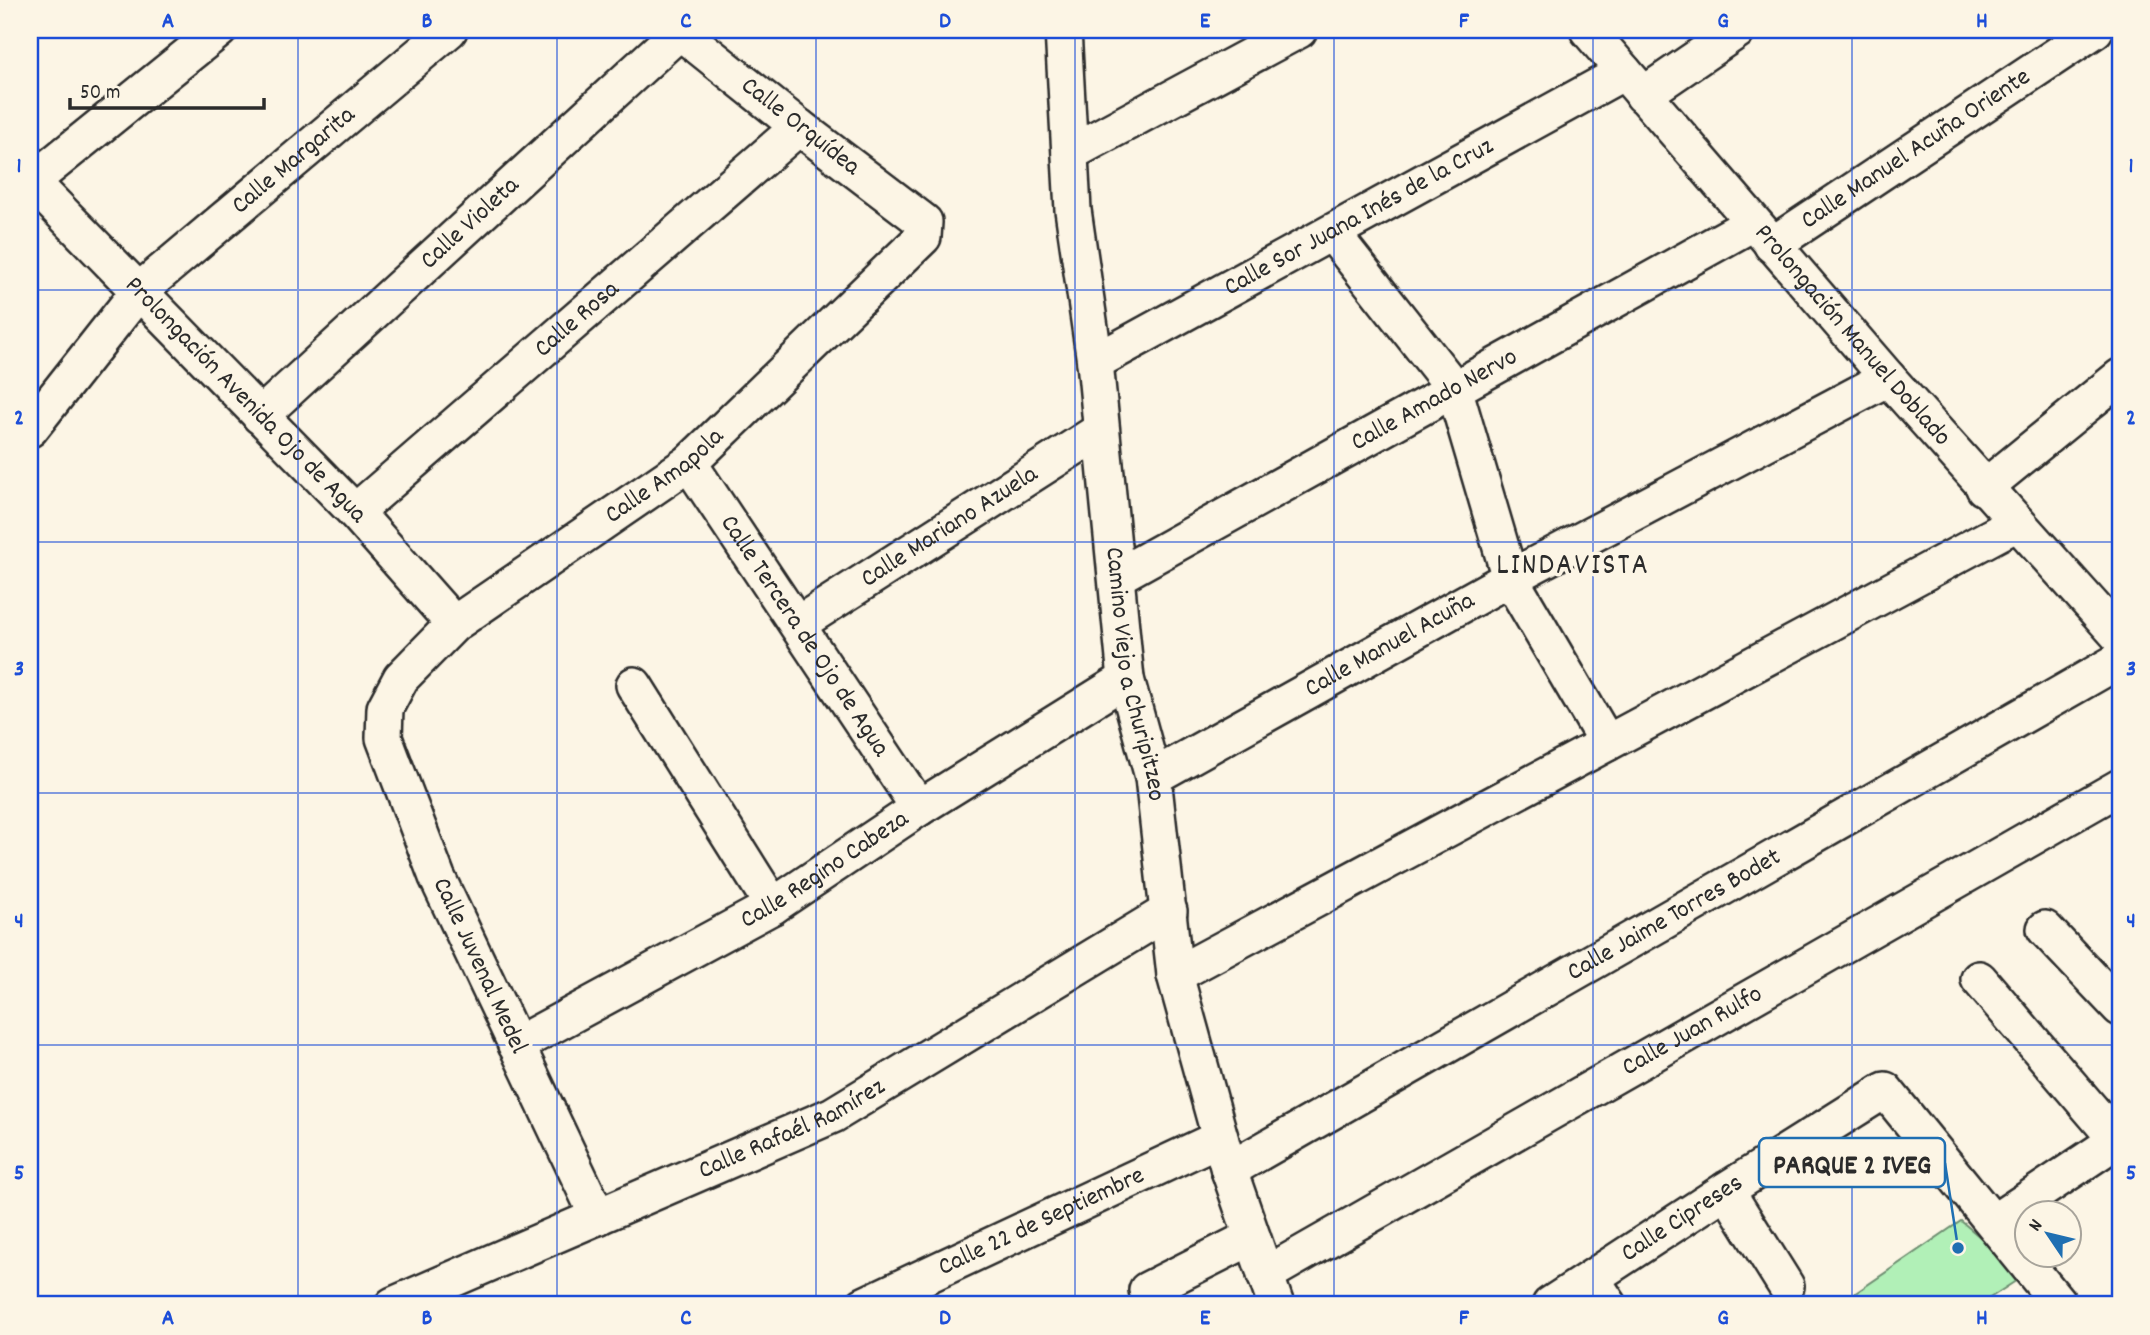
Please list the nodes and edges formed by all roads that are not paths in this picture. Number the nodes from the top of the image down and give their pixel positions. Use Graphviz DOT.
graph roads {
  1 [pos="219,30"];
  2 [pos="449,30"];
  3 [pos="1063,30"];
  4 [pos="1299,30"];
  5 [pos="1588,30"];
  6 [pos="1738,30"];
  7 [pos="2095,30"];
  8 [pos="679,31"];
  9 [pos="1634,84"];
  10 [pos="799,127"];
  11 [pos="1070,153"];
  12 [pos="30,181"];
  13 [pos="924,222"];
  14 [pos="1332,233"];
  15 [pos="1762,234"];
  16 [pos="139,291"];
  17 [pos="1095,362"];
  18 [pos="2120,377"];
  19 [pos="1888,378"];
  20 [pos="1454,388"];
  21 [pos="260,416"];
  22 [pos="30,427"];
  23 [pos="1101,430"];
  24 [pos="689,463"];
  25 [pos="1984,488"];
  26 [pos="355,512"];
  27 [pos="2017,523"];
  28 [pos="1118,576"];
  29 [pos="1510,578"];
  30 [pos="454,624"];
  31 [pos="799,624"];
  32 [pos="2120,637"];
  33 [pos="2120,660"];
  34 [pos="1126,679"];
  35 [pos="634,685"];
  36 [pos="385,708"];
  37 [pos="1607,743"];
  38 [pos="1153,777"];
  39 [pos="2120,787"];
  40 [pos="919,808"];
  41 [pos="773,906"];
  42 [pos="1168,911"];
  43 [pos="2045,929"];
  44 [pos="1175,975"];
  45 [pos="1979,979"];
  46 [pos="2120,1008"];
  47 [pos="516,1045"];
  48 [pos="1225,1154"];
  49 [pos="1726,1190"];
  50 [pos="598,1217"];
  51 [pos="1994,1222"];
  52 [pos="1252,1237"];
  53 [pos="1786,1286"];
  54 [pos="1147,1290"];
  55 [pos="1270,1290"];
  56 [pos="1601,1292"];
  57 [pos="411,1301"];
  58 [pos="863,1305"];
  59 [pos="1550,1305"];
  60 [pos="2060,1305"];
  1 -- 12 [label="street"];
  2 -- 16 [label="street, Calle Margarita"];
  3 -- 11 [label="street, Camino Viejo a Churipitzeo"];
  4 -- 11 [label="street"];
  5 -- 9 [label="street, Prolongación Manuel Doblado"];
  6 -- 9 [label="street, Calle Sor Juana Inés de la Cruz"];
  7 -- 15 [label="street, Calle Manuel Acuña Oriente"];
  8 -- 10 [label="street, Calle Orquídea"];
  8 -- 21 [label="street, Calle Violeta"];
  9 -- 14 [label="street, Calle Sor Juana Inés de la Cruz"];
  9 -- 15 [label="street, Prolongación Manuel Doblado"];
  10 -- 13 [label="street, Calle Orquídea"];
  10 -- 26 [label="street, Calle Rosa"];
  11 -- 17 [label="street, Camino Viejo a Churipitzeo"];
  12 -- 16 [label="street, Prolongación Avenida Ojo de Agua"];
  13 -- 24 [label="street, Calle Amapola"];
  14 -- 17 [label="street, Calle Sor Juana Inés de la Cruz"];
  14 -- 20 [label="street"];
  15 -- 19 [label="street, Prolongación Manuel Doblado"];
  15 -- 20 [label="street, Calle Amado Nervo"];
  16 -- 21 [label="street, Prolongación Avenida Ojo de Agua"];
  16 -- 22 [label="street, Calle Margarita"];
  17 -- 23 [label="street, Camino Viejo a Churipitzeo"];
  18 -- 25 [label="street"];
  19 -- 25 [label="street, Prolongación Manuel Doblado"];
  19 -- 29 [label="street, Calle Manuel Acuña"];
  20 -- 28 [label="street, Calle Amado Nervo"];
  20 -- 29 [label="street"];
  21 -- 26 [label="street, Prolongación Avenida Ojo de Agua"];
  23 -- 28 [label="street, Camino Viejo a Churipitzeo"];
  23 -- 31 [label="street, Calle Mariano Azuela"];
  24 -- 30 [label="street, Calle Amapola"];
  24 -- 31 [label="street, Calle Tercera de Ojo de Agua"];
  25 -- 27 [label="street, Prolongación Manuel Doblado"];
  26 -- 30 [label="street, Prolongación Avenida Ojo de Agua"];
  27 -- 32 [label="street, Prolongación Manuel Doblado"];
  27 -- 37 [label="street"];
  28 -- 34 [label="street, Camino Viejo a Churipitzeo"];
  29 -- 37 [label="street"];
  29 -- 38 [label="street, Calle Manuel Acuña"];
  30 -- 36 [label="street, Calle Amapola"];
  31 -- 40 [label="street, Calle Tercera de Ojo de Agua"];
  33 -- 48 [label="street, Calle Jaime Torres Bodet"];
  34 -- 38 [label="street, Camino Viejo a Churipitzeo"];
  34 -- 40 [label="street, Calle Regino Cabeza"];
  35 -- 41 [label="street"];
  36 -- 47 [label="street, Calle Juvenal Medel"];
  37 -- 44 [label="street"];
  38 -- 42 [label="street, Camino Viejo a Churipitzeo"];
  39 -- 55 [label="street, Calle Juan Rulfo"];
  40 -- 41 [label="street, Calle Regino Cabeza"];
  41 -- 47 [label="street, Calle Regino Cabeza"];
  42 -- 44 [label="street, Camino Viejo a Churipitzeo"];
  42 -- 50 [label="street, Calle Rafaél Ramírez"];
  43 -- 46 [label="street"];
  44 -- 48 [label="street, Camino Viejo a Churipitzeo"];
  45 -- 51 [label="street"];
  47 -- 50 [label="street, Calle Juvenal Medel"];
  48 -- 52 [label="street, Camino Viejo a Churipitzeo"];
  48 -- 58 [label="street, Calle 22 de Septiembre"];
  49 -- 51 [label="street, Calle Cipreses"];
  49 -- 53 [label="street"];
  49 -- 56 [label="street, Calle Cipreses"];
  50 -- 57 [label="street, Calle Rafaél Ramírez"];
  51 -- 60 [label="street"];
  52 -- 54 [label="street"];
  52 -- 55 [label="street, Camino Viejo a Churipitzeo"];
  56 -- 59 [label="street, Calle Cipreses"];
}
